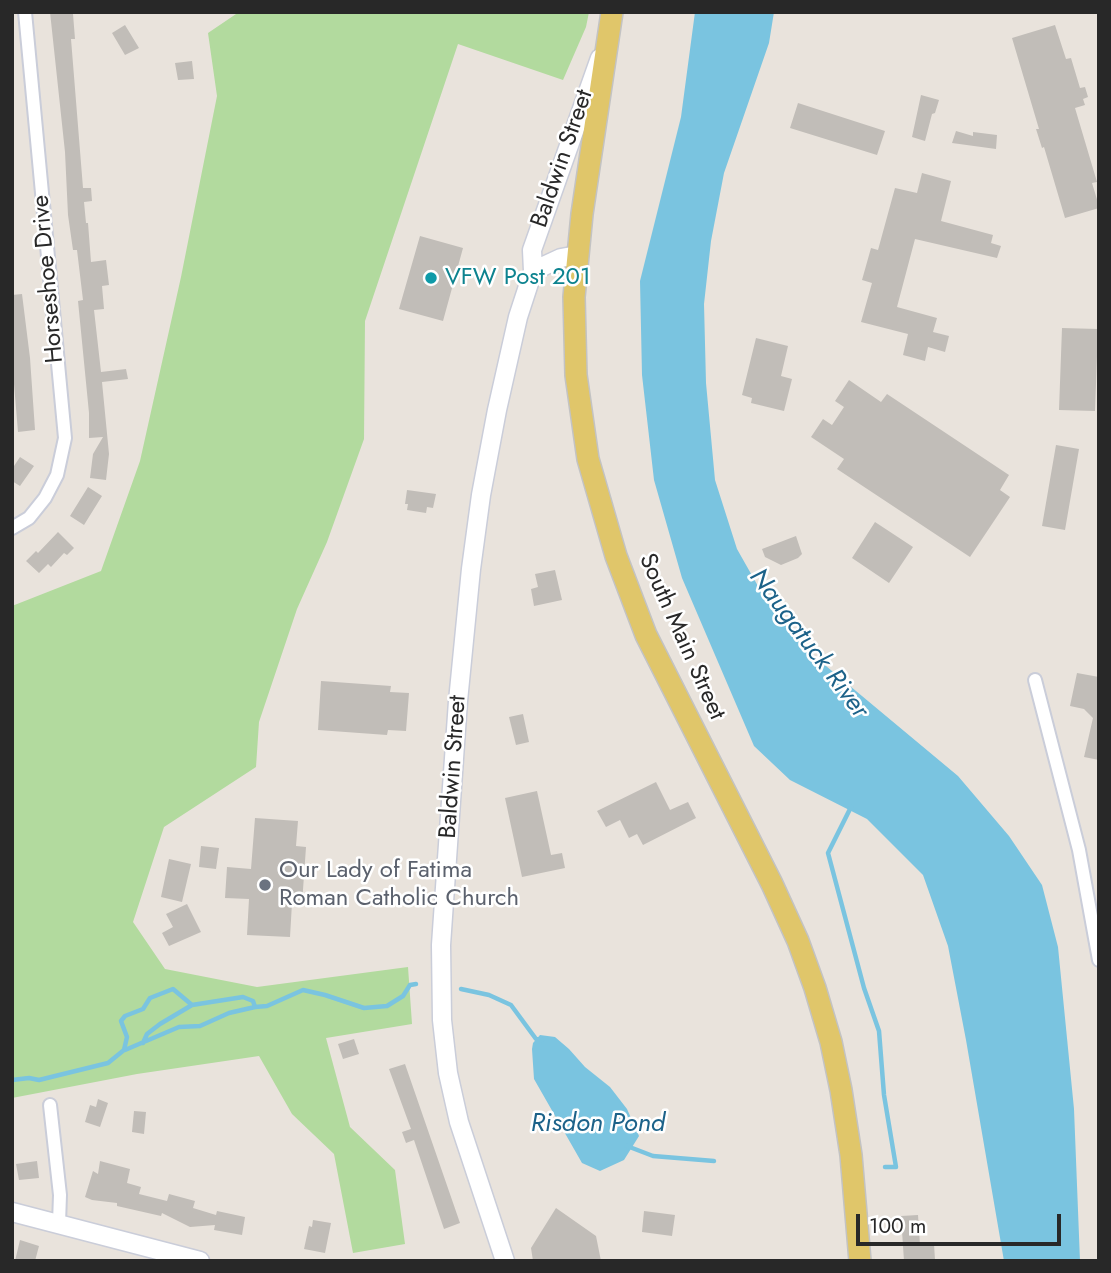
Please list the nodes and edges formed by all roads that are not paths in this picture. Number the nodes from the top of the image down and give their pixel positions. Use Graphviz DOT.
graph roads {
  1 [pos="25,12"];
  2 [pos="612,12"];
  3 [pos="606,50"];
  4 [pos="578,255"];
  5 [pos="533,271"];
  6 [pos="12,528"];
  7 [pos="1035,680"];
  8 [pos="1099,960"];
  9 [pos="50,1105"];
  10 [pos="12,1212"];
  11 [pos="59,1223"];
  12 [pos="200,1261"];
  13 [pos="505,1261"];
  14 [pos="860,1261"];
  1 -- 6 [label="street, Horseshoe Drive"];
  2 -- 3 [label="main road, South Main Street"];
  3 -- 4 [label="main road, South Main Street"];
  3 -- 5 [label="main road, Baldwin Street"];
  4 -- 5 [label="main road, Baldwin Street"];
  4 -- 14 [label="main road, South Main Street"];
  5 -- 13 [label="main road, Baldwin Street"];
  7 -- 8 [label="street"];
  9 -- 11 [label="street"];
  10 -- 11 [label="main road"];
  11 -- 12 [label="main road"];
}
